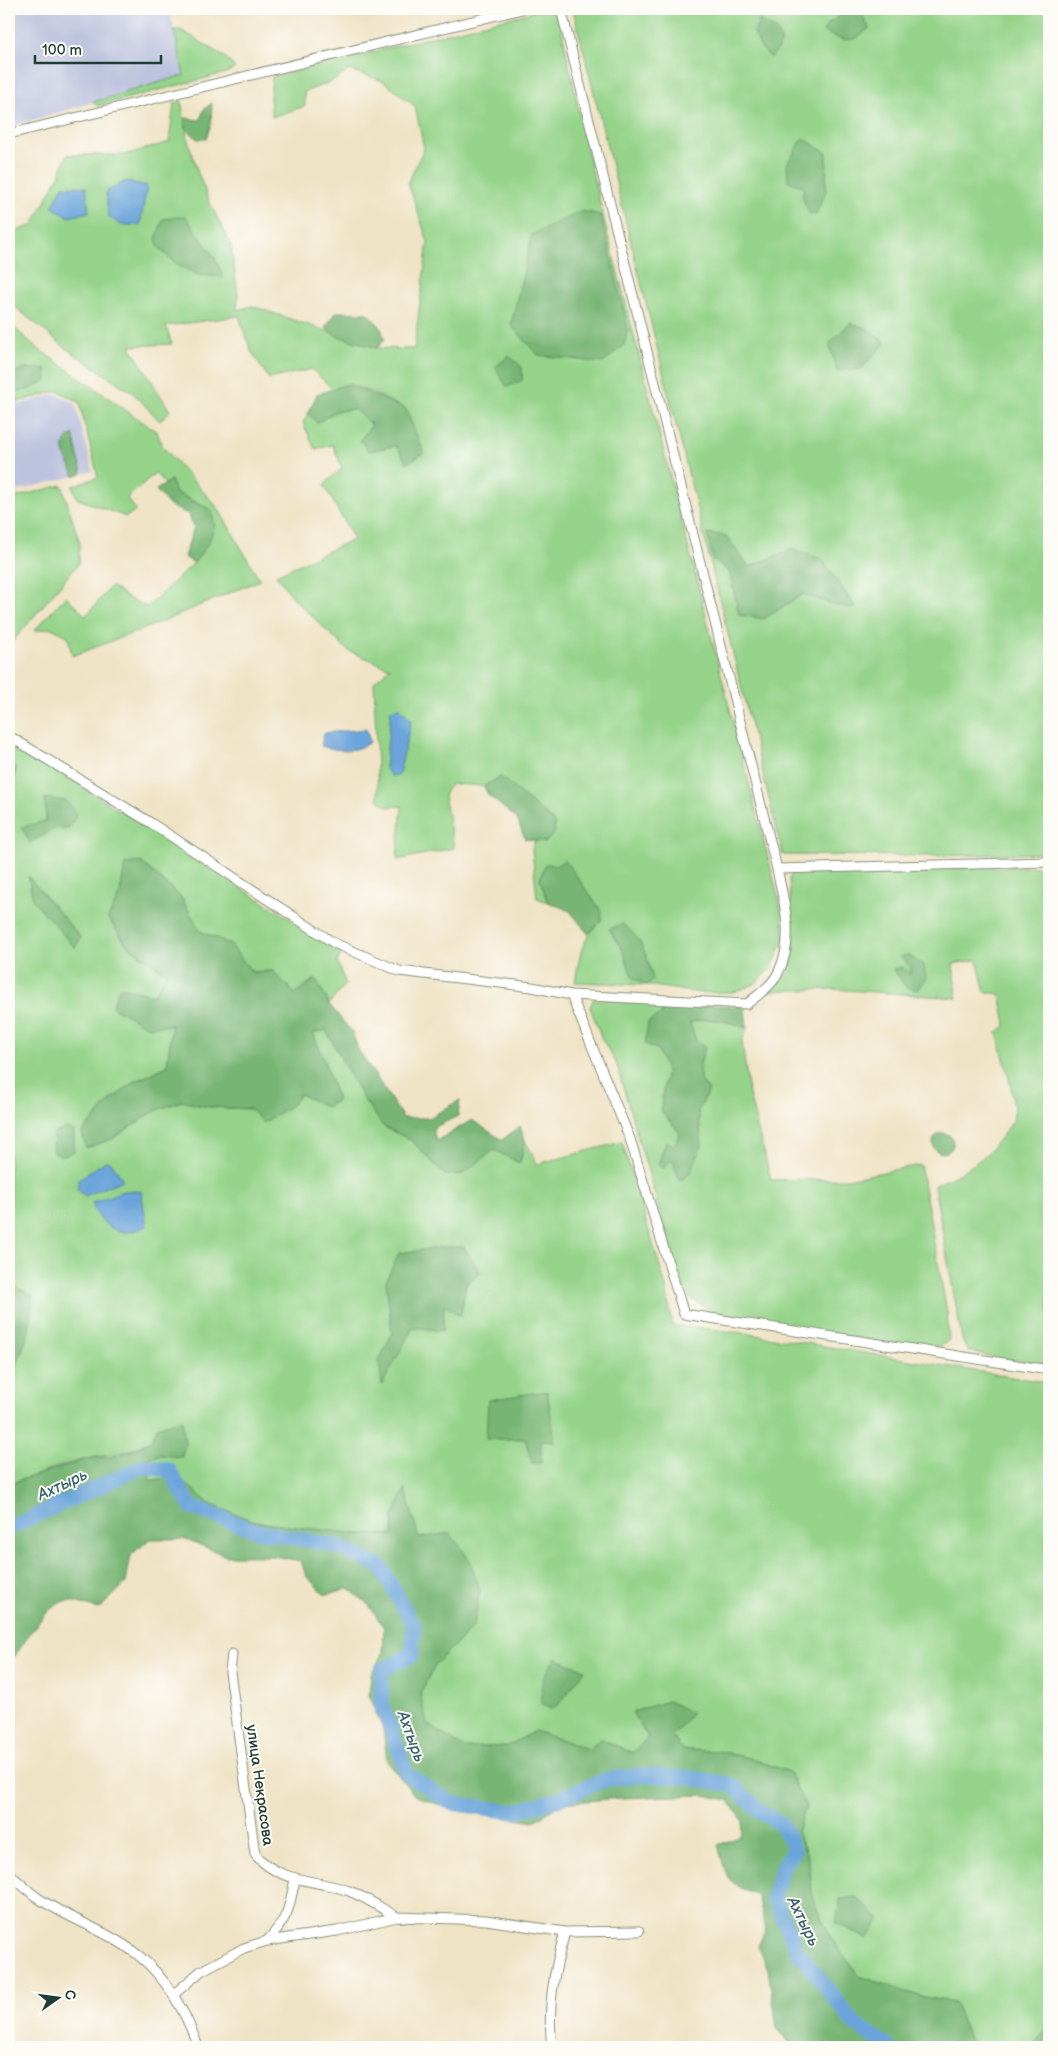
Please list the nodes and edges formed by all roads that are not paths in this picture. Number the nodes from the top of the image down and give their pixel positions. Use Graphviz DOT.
graph roads {
  1 [pos="522,9"];
  2 [pos="561,9"];
  3 [pos="9,134"];
  4 [pos="9,736"];
  5 [pos="1049,862"];
  6 [pos="777,870"];
  7 [pos="571,994"];
  8 [pos="1049,1370"];
  9 [pos="232,1654"];
  10 [pos="9,1873"];
  11 [pos="295,1879"];
  12 [pos="396,1917"];
  13 [pos="639,1931"];
  14 [pos="565,1932"];
  15 [pos="267,1941"];
  16 [pos="173,1996"];
  17 [pos="198,2047"];
  18 [pos="552,2047"];
  1 -- 3 [label="street"];
  2 -- 6 [label="street"];
  4 -- 7 [label="street"];
  5 -- 6 [label="street"];
  6 -- 7 [label="street"];
  7 -- 8 [label="street"];
  9 -- 11 [label="street, улица Некрасова"];
  10 -- 16 [label="street"];
  11 -- 12 [label="street, улица Некрасова"];
  11 -- 15 [label="street"];
  12 -- 14 [label="street, улица Некрасова"];
  12 -- 15 [label="street, улица Некрасова"];
  13 -- 14 [label="street, улица Некрасова"];
  14 -- 18 [label="street"];
  15 -- 16 [label="street, улица Некрасова"];
  16 -- 17 [label="street"];
}
